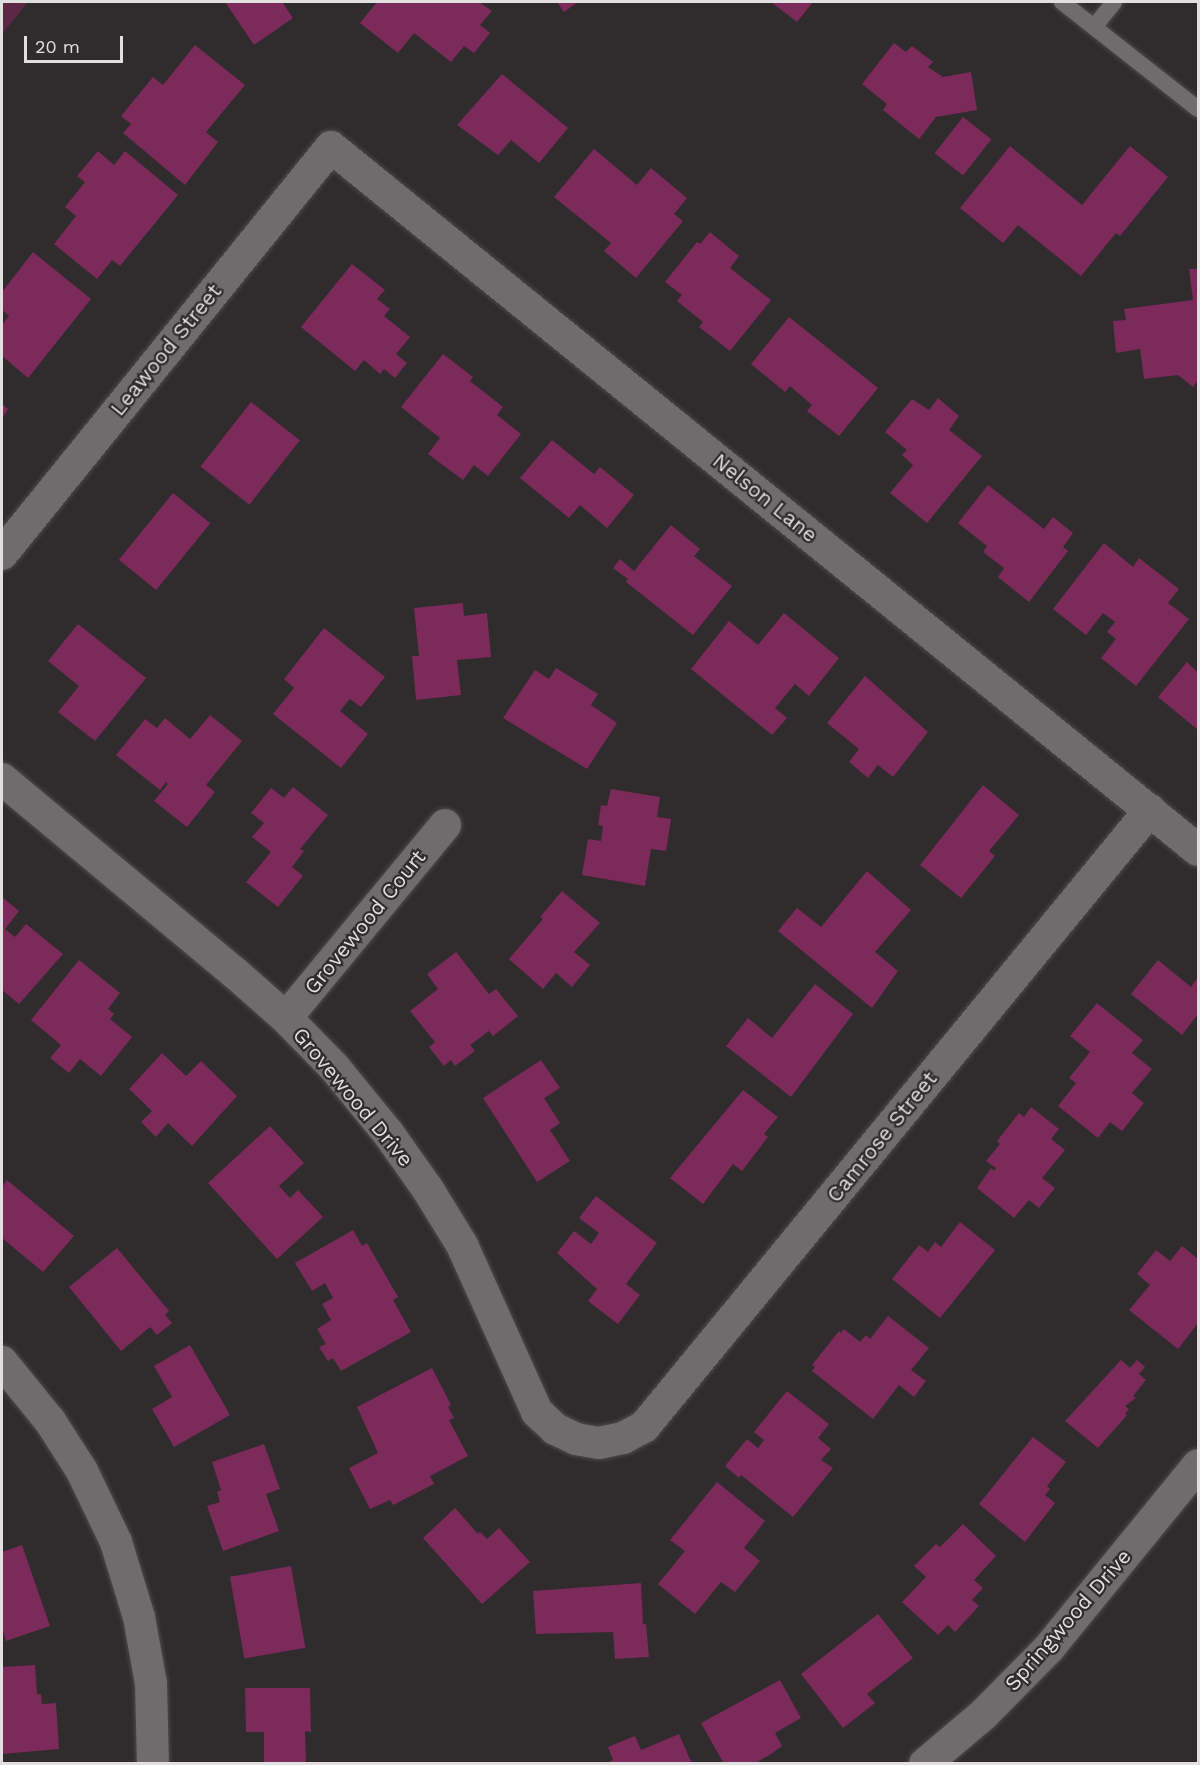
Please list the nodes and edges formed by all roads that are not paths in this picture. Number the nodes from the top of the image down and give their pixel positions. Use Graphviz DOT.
graph roads {
  1 [pos="1062,2"];
  2 [pos="1114,2"];
  3 [pos="1094,27"];
  4 [pos="1198,109"];
  5 [pos="331,147"];
  6 [pos="2,554"];
  7 [pos="2,779"];
  8 [pos="1150,810"];
  9 [pos="445,825"];
  10 [pos="1198,850"];
  11 [pos="286,1018"];
  12 [pos="2,1362"];
  13 [pos="600,1443"];
  14 [pos="1198,1465"];
  15 [pos="153,1764"];
  16 [pos="925,1764"];
  1 -- 3 [label="lane"];
  2 -- 3 [label="lane"];
  3 -- 4 [label="lane"];
  5 -- 6 [label="street, Leawood Street"];
  5 -- 8 [label="street, Nelson Lane"];
  7 -- 11 [label="street, Grovewood Drive"];
  8 -- 10 [label="street, Nelson Lane"];
  8 -- 13 [label="street, Camrose Street"];
  9 -- 11 [label="street, Grovewood Court"];
  11 -- 13 [label="street, Grovewood Drive"];
  12 -- 15 [label="street"];
  14 -- 16 [label="street, Springwood Drive"];
}
